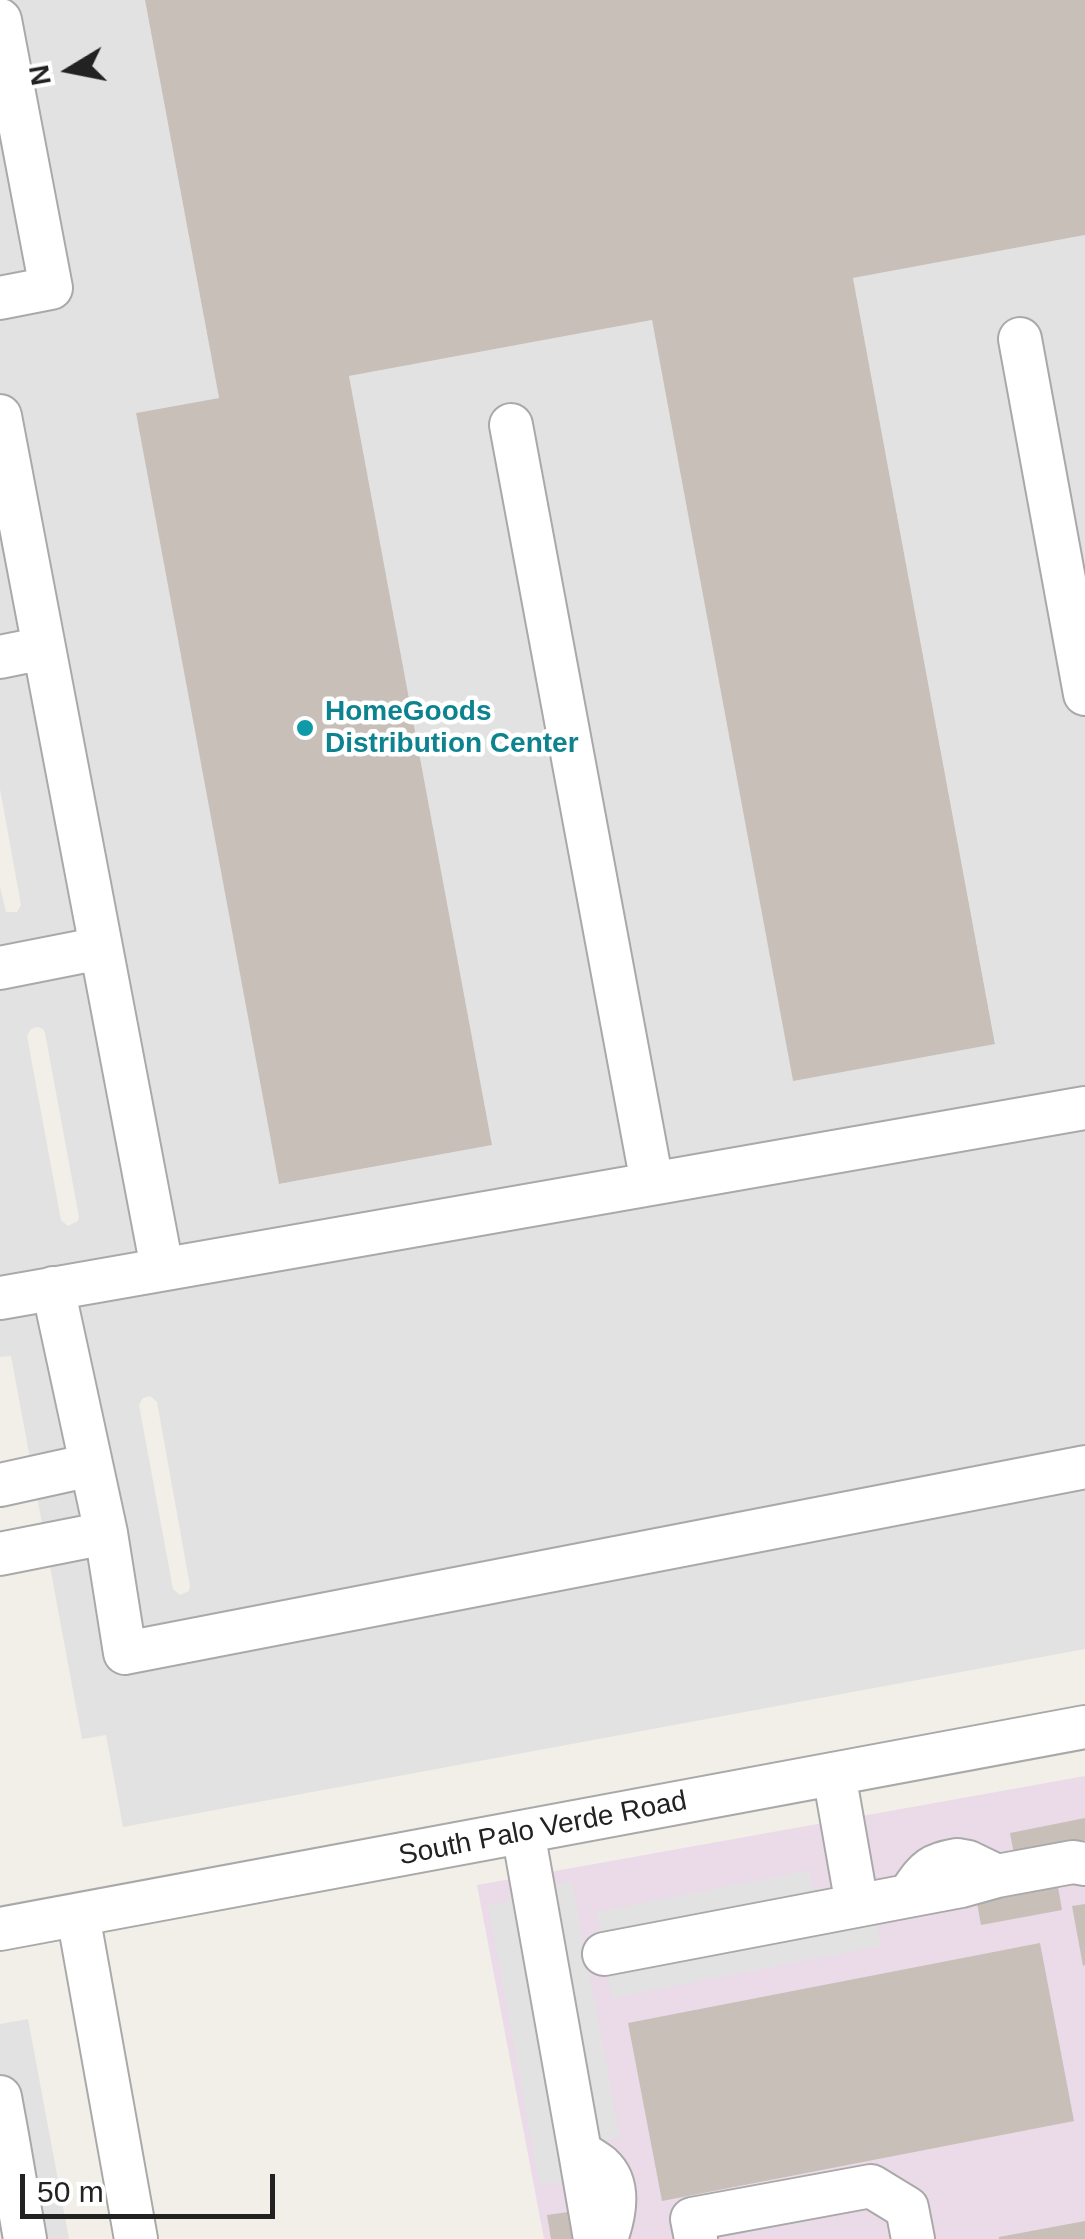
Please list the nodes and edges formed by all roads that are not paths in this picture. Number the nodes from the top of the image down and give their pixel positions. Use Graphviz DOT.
graph roads {
  1 [pos="0,20"];
  2 [pos="0,298"];
  3 [pos="1020,338"];
  4 [pos="0,416"];
  5 [pos="511,425"];
  6 [pos="44,648"];
  7 [pos="0,656"];
  8 [pos="1085,694"];
  9 [pos="101,948"];
  10 [pos="0,968"];
  11 [pos="1085,1108"];
  12 [pos="652,1184"];
  13 [pos="162,1268"];
  14 [pos="53,1288"];
  15 [pos="0,1298"];
  16 [pos="91,1465"];
  17 [pos="1085,1467"];
  18 [pos="0,1485"];
  19 [pos="106,1533"];
  20 [pos="0,1554"];
  21 [pos="1085,1727"];
  22 [pos="834,1774"];
  23 [pos="523,1832"];
  24 [pos="1085,1864"];
  25 [pos="857,1905"];
  26 [pos="78,1915"];
  27 [pos="0,1929"];
  28 [pos="604,1954"];
  29 [pos="2,2123"];
  30 [pos="580,2152"];
  31 [pos="25,2239"];
  32 [pos="136,2239"];
  33 [pos="595,2239"];
  34 [pos="606,2239"];
  35 [pos="696,2239"];
  36 [pos="912,2239"];
  1 -- 2 [label="street"];
  3 -- 8 [label="street"];
  4 -- 6 [label="street"];
  5 -- 12 [label="street"];
  6 -- 7 [label="street"];
  6 -- 9 [label="street"];
  9 -- 10 [label="street"];
  9 -- 13 [label="street"];
  11 -- 12 [label="street"];
  12 -- 13 [label="street"];
  13 -- 14 [label="street"];
  14 -- 15 [label="street"];
  14 -- 16 [label="street"];
  16 -- 18 [label="street"];
  16 -- 19 [label="street"];
  17 -- 19 [label="street"];
  19 -- 20 [label="street"];
  21 -- 22 [label="street, South Palo Verde Road"];
  22 -- 23 [label="street, South Palo Verde Road"];
  22 -- 25 [label="street"];
  23 -- 26 [label="street, South Palo Verde Road"];
  23 -- 30 [label="street"];
  24 -- 25 [label="street"];
  25 -- 28 [label="street"];
  26 -- 27 [label="street, South Palo Verde Road"];
  26 -- 32 [label="street"];
  29 -- 31 [label="street"];
  30 -- 33 [label="street"];
  30 -- 34 [label="street"];
  35 -- 36 [label="street"];
}
